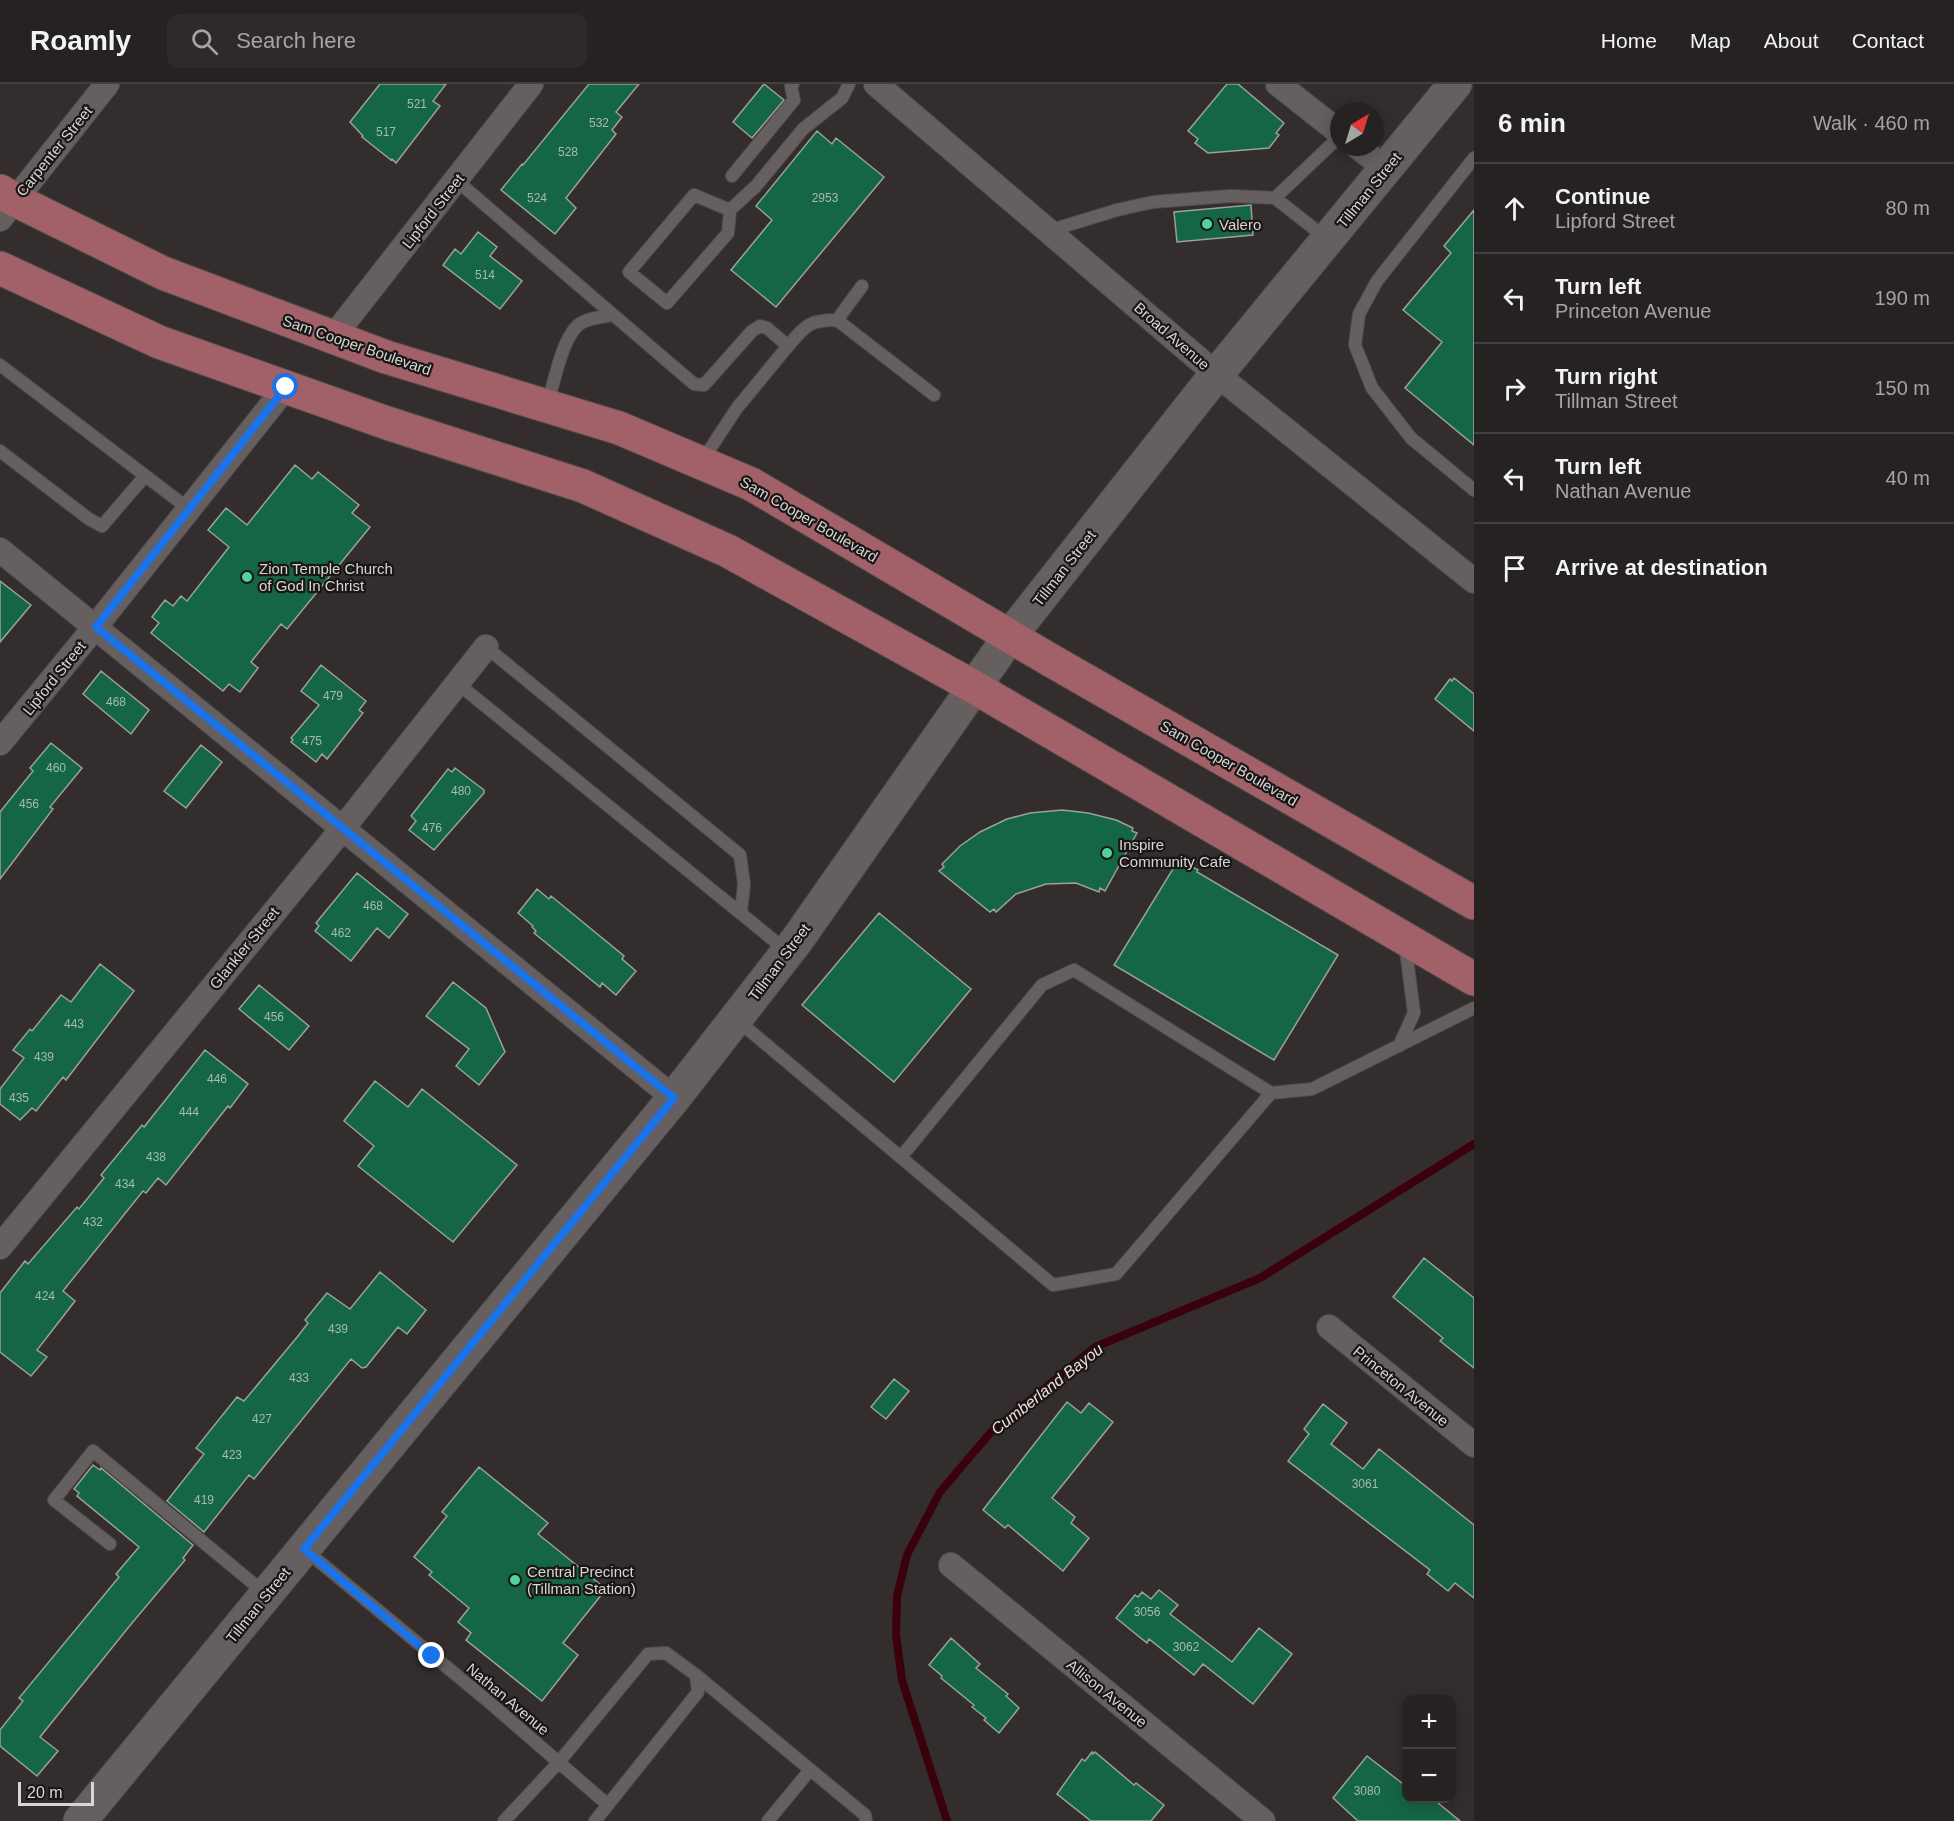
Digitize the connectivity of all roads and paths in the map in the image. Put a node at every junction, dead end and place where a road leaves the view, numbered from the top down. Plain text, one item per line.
1 (107, 84) edge
2 (531, 84) edge
3 (793, 84) edge
4 (849, 84) edge
5 (876, 84) edge
6 (1278, 84) edge
7 (1455, 84) edge
8 (1330, 125) edge
9 (1330, 146) edge
10 (1369, 156) edge
11 (1474, 158) edge
12 (1386, 169) junction
13 (732, 176) dead end
14 (457, 181) junction
15 (1275, 198) junction
16 (5, 203) edge
17 (730, 210) junction
18 (1048, 231) junction
19 (1328, 240) junction
20 (0, 268) edge
21 (862, 286) dead end
22 (613, 315) junction
23 (837, 320) junction
24 (333, 337) junction
25 (788, 346) junction
26 (0, 365) edge
27 (1216, 375) junction
28 (286, 387) junction
29 (934, 395) dead end
30 (547, 406) junction
31 (0, 451) edge
32 (701, 463) junction
33 (145, 476) junction
34 (1474, 490) edge
35 (189, 509) junction
36 (0, 550) edge
37 (1474, 581) edge
38 (96, 627) junction
39 (1010, 636) junction
40 (486, 647) joint
41 (457, 683) junction
42 (974, 687) junction
43 (0, 743) edge
44 (343, 828) junction
45 (1474, 903) edge
46 (741, 913) junction
47 (1405, 939) junction
48 (788, 951) junction
49 (1474, 979) edge
50 (1474, 1008) edge
51 (736, 1019) junction
52 (1399, 1046) junction
53 (1271, 1093) junction
54 (674, 1098) junction
55 (901, 1157) junction
56 (0, 1246) edge
57 (1329, 1327) dead end
58 (1474, 1445) edge
59 (110, 1544) dead end
60 (304, 1549) junction
61 (951, 1565) dead end
62 (266, 1594) junction
63 (696, 1675) junction
64 (559, 1762) junction
65 (810, 1770) junction
66 (608, 1805) junction
67 (80, 1821) edge
68 (504, 1821) edge
69 (595, 1821) edge
70 (768, 1821) edge
71 (866, 1821) edge
72 (1263, 1821) edge

1 - 16 street, Carpenter Street
2 - 14 street, Lipford Street
3 - 13 lane
4 - 17 lane
5 - 18 street, Broad Avenue
6 - 8 street
7 - 12 main road, Tillman Street
9 - 15 lane
10 - 12 street
11 - 34 lane
12 - 19 main road, Tillman Street
14 - 22 lane
14 - 24 street, Lipford Street
15 - 18 lane
15 - 19 lane
16 - 24 main road, Sam Cooper Boulevard
17 - 17 lane
18 - 27 street, Broad Avenue
19 - 27 main road, Tillman Street
20 - 28 main road
21 - 23 lane
22 - 25 lane
22 - 30 lane
23 - 25 lane
23 - 29 lane
24 - 30 main road, Sam Cooper Boulevard
25 - 32 lane
26 - 33 lane
27 - 37 street, Broad Avenue
27 - 39 main road, Tillman Street
28 - 35 street, Lipford Street
28 - 42 main road
30 - 32 main road, Sam Cooper Boulevard
31 - 33 lane
32 - 39 main road, Sam Cooper Boulevard
33 - 35 lane
35 - 38 street, Lipford Street
36 - 38 street
38 - 43 street, Lipford Street
38 - 44 street
39 - 42 main road, Tillman Street
39 - 45 main road, Sam Cooper Boulevard
40 - 41 street, Glankler Street
40 - 46 lane
41 - 44 street, Glankler Street
41 - 46 lane
42 - 47 main road
42 - 48 main road, Tillman Street
44 - 54 street
44 - 56 street, Glankler Street
46 - 48 lane
47 - 49 main road
47 - 52 lane
48 - 51 main road, Tillman Street
50 - 52 lane
51 - 54 main road, Tillman Street
51 - 55 lane
52 - 53 lane
53 - 55 lane
53 - 55 lane
54 - 60 main road, Tillman Street
57 - 58 street, Princeton Avenue
59 - 62 lane
60 - 62 main road, Tillman Street
60 - 64 lane, Nathan Avenue
61 - 72 street, Allison Avenue
62 - 67 main road, Tillman Street
63 - 64 lane
63 - 65 lane
63 - 66 lane
64 - 66 lane, Nathan Avenue
64 - 68 lane
65 - 70 lane
65 - 71 lane
66 - 69 lane

